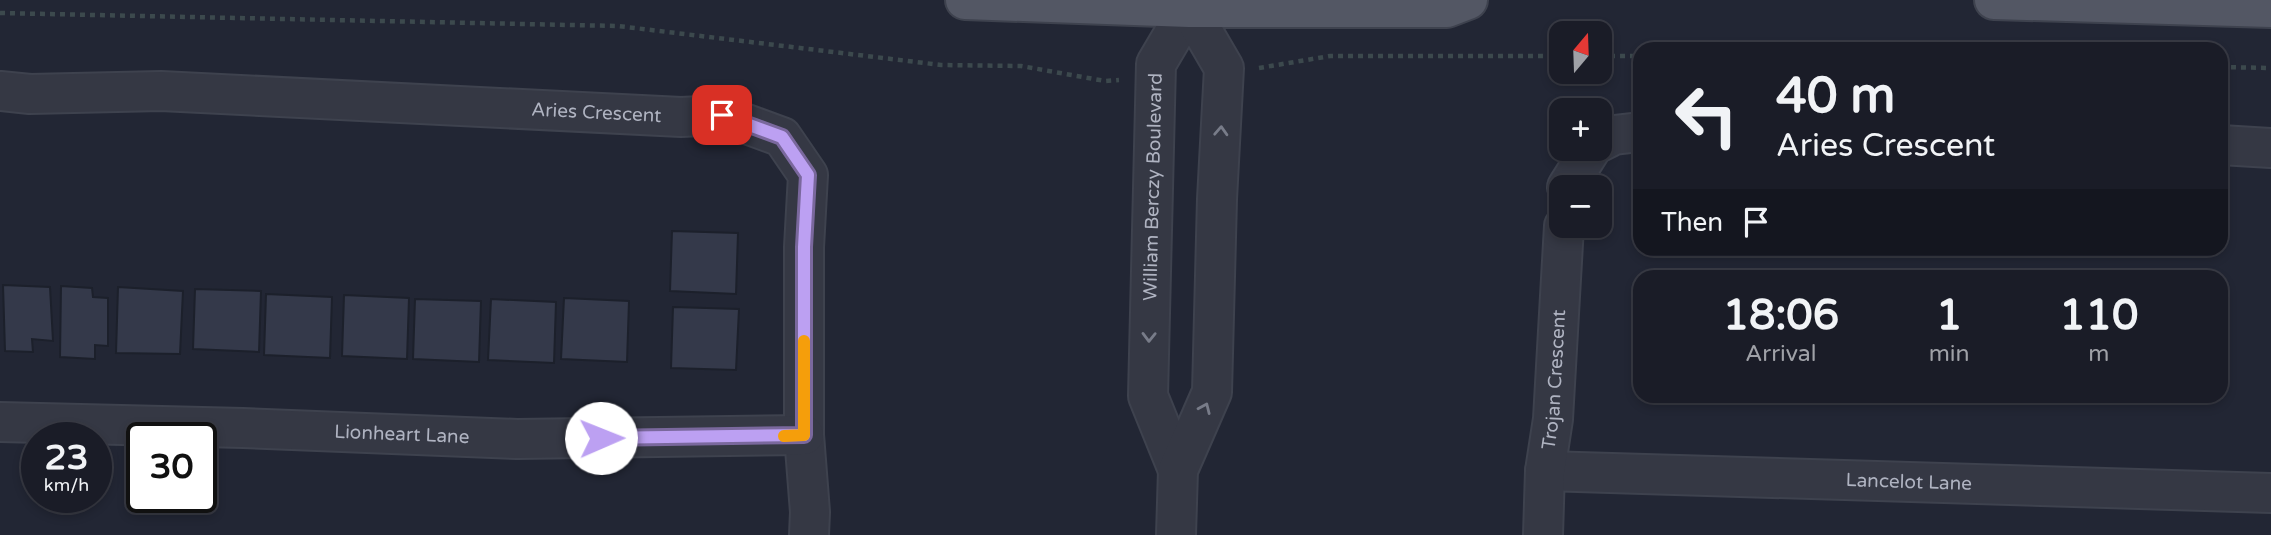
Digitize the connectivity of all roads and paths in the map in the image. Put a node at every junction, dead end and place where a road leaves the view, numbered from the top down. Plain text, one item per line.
1 (965, 0) edge
2 (1468, 0) edge
3 (1994, 0) edge
4 (1189, 4) edge
5 (2271, 8) edge
6 (0, 13) edge
7 (1549, 56) edge
8 (1612, 56) edge
9 (1633, 56) edge
10 (2228, 67) edge
11 (2271, 68) edge
12 (1252, 69) dead end
13 (1126, 80) dead end
14 (0, 91) edge
15 (1633, 133) edge
16 (1612, 136) edge
17 (2228, 145) edge
18 (2271, 148) edge
19 (1563, 238) edge
20 (0, 422) edge
21 (804, 435) junction
22 (1178, 470) junction
23 (1545, 471) junction
24 (2271, 493) edge
25 (809, 535) edge
26 (1176, 535) edge
27 (1543, 535) edge

1 - 4 main road
2 - 4 main road
3 - 5 main road
4 -> 22 street, William Berczy Boulevard
22 -> 4 street, William Berczy Boulevard
6 - 13 path
7 - 12 path
8 - 9 path
10 - 11 path
14 - 21 street, Aries Crescent
15 - 16 street
17 - 18 street
19 - 23 street, Trojan Crescent
20 - 21 street, Lionheart Lane
21 - 25 street, Aries Crescent
22 - 26 street, William Berczy Boulevard
23 - 24 street, Lancelot Lane
23 - 27 street, Trojan Crescent

